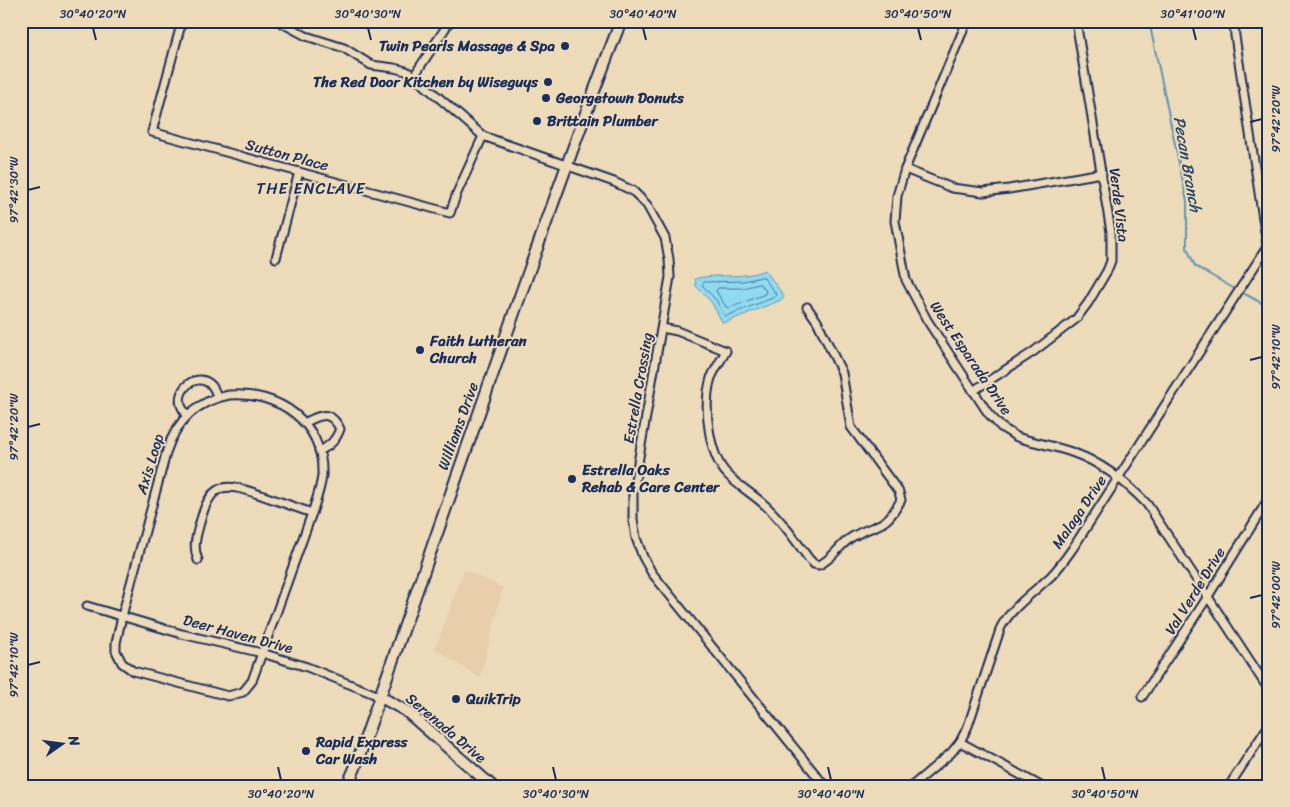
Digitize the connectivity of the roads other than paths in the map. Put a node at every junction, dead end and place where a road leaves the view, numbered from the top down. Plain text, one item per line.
1 (182, 21) edge
2 (278, 21) edge
3 (450, 21) edge
4 (621, 21) edge
5 (967, 21) edge
6 (1076, 21) edge
7 (1234, 21) edge
8 (414, 76) junction
9 (482, 136) junction
10 (567, 166) junction
11 (905, 169) junction
12 (299, 172) junction
13 (1102, 174) junction
14 (1268, 245) edge
15 (276, 258) dead end
16 (1269, 258) edge
17 (807, 307) dead end
18 (662, 328) junction
19 (973, 391) junction
20 (217, 398) junction
21 (187, 415) junction
22 (304, 424) junction
23 (319, 452) junction
24 (1118, 478) junction
25 (1269, 498) edge
26 (312, 513) junction
27 (198, 560) dead end
28 (1208, 598) junction
29 (87, 606) dead end
30 (122, 616) junction
31 (262, 653) junction
32 (1269, 690) edge
33 (379, 696) junction
34 (1142, 697) dead end
35 (1269, 724) edge
36 (960, 742) junction
37 (347, 786) edge
38 (492, 786) edge
39 (825, 786) edge
40 (912, 786) edge
41 (1041, 786) edge
42 (1229, 786) edge

1 - 12 street, Sutton Place
2 - 8 street
3 - 8 street
4 - 10 main road, Williams Drive
5 - 11 street, West Esparada Drive
6 - 13 street, Verde Vista
7 - 14 street
8 - 9 street
9 - 10 street, Estrella Crossing
9 - 12 street, Sutton Place
10 - 18 street, Estrella Crossing
10 - 33 main road, Williams Drive
11 - 13 street
11 - 19 street, West Esparada Drive
12 - 15 street
13 - 19 street, Verde Vista
14 - 16 street
14 - 24 street, Malaga Drive
17 - 18 street
18 - 39 street, Estrella Crossing
19 - 24 street, West Esparada Drive
20 - 21 street, Axis Loop
20 - 21 street
20 - 22 street, Axis Loop
21 - 30 street, Axis Loop
22 - 23 street, Axis Loop
22 - 23 street
23 - 26 street, Axis Loop
24 - 28 street, West Esparada Drive
24 - 36 street, Malaga Drive
25 - 28 street, Val Verde Drive
26 - 27 street
26 - 31 street, Axis Loop
28 - 32 street, West Esparada Drive
28 - 34 street, Val Verde Drive
29 - 30 street, Deer Haven Drive
30 - 31 street, Deer Haven Drive
30 - 31 street, Axis Loop
31 - 33 street, Deer Haven Drive
33 - 37 main road, Williams Drive
33 - 38 main road, Serenada Drive
35 - 42 street
36 - 40 street, Malaga Drive
36 - 41 street

